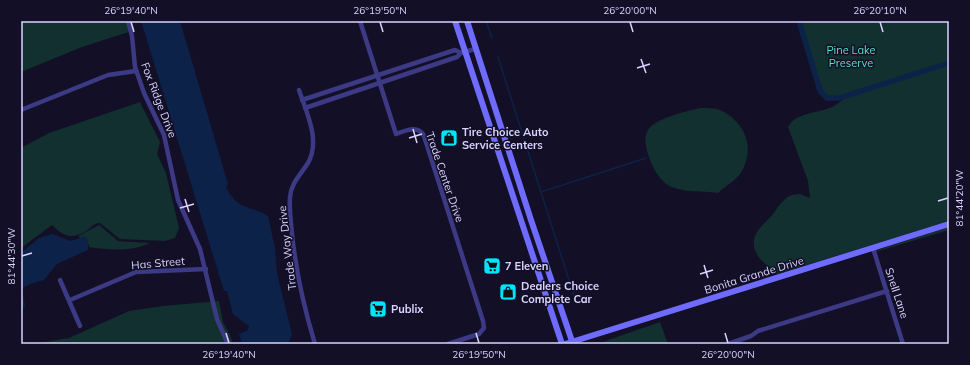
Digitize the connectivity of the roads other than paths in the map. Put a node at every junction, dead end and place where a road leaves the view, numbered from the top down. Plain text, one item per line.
1 (128, 21) edge
2 (360, 21) edge
3 (455, 21) edge
4 (467, 21) edge
5 (476, 49) junction
6 (463, 52) junction
7 (136, 71) junction
8 (377, 75) junction
9 (379, 83) junction
10 (299, 90) dead end
11 (302, 100) junction
12 (305, 108) junction
13 (21, 110) edge
14 (949, 224) edge
15 (873, 248) junction
16 (206, 268) junction
17 (60, 280) dead end
18 (887, 291) junction
19 (70, 300) junction
20 (80, 326) dead end
21 (572, 343) edge
22 (228, 344) edge
23 (315, 344) edge
24 (448, 344) edge
25 (562, 344) edge
26 (565, 344) edge
27 (728, 344) edge
28 (903, 344) edge

1 - 7 street, Fox Ridge Drive
2 - 8 street, Trade Center Drive
3 - 6 street
4 - 5 street
5 - 6 street
5 - 21 street
6 - 8 street
6 - 9 street
6 - 25 street
7 - 13 street
7 - 16 street, Fox Ridge Drive
8 - 9 street, Trade Center Drive
8 - 11 street
9 - 12 street
9 - 24 street, Trade Center Drive
10 - 11 street, Trade Way Drive
11 - 12 street, Trade Way Drive
12 - 23 street, Trade Way Drive
14 - 15 street, Bonita Grande Drive
15 - 18 street, Snell Lane
15 - 21 street, Bonita Grande Drive
16 - 19 street, Has Street
16 - 22 street, Fox Ridge Drive
17 - 19 street
18 - 27 street
18 - 28 street, Snell Lane
19 - 20 street
21 - 26 street, Bonita Grande Drive

